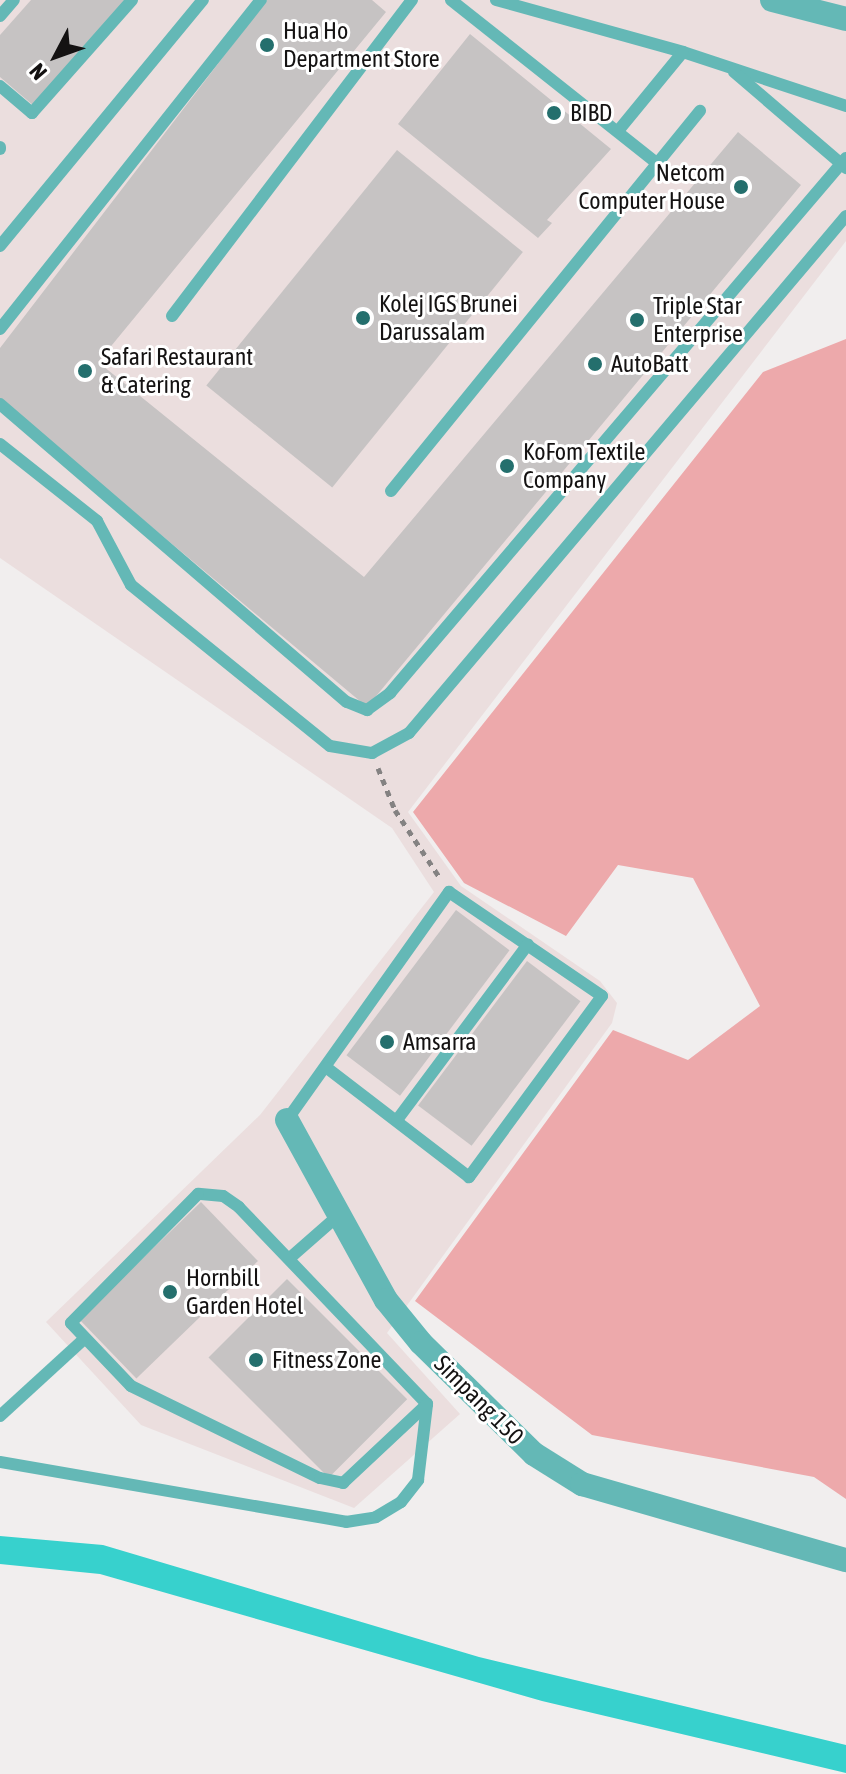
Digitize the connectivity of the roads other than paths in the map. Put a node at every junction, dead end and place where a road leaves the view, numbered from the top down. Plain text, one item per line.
1 (14, 0) edge
2 (132, 0) edge
3 (203, 0) edge
4 (261, 0) edge
5 (412, 0) edge
6 (451, 0) edge
7 (496, 0) edge
8 (772, 0) edge
9 (821, 15) junction
10 (0, 16) edge
11 (846, 19) edge
12 (846, 26) edge
13 (683, 52) junction
14 (728, 67) junction
15 (0, 86) edge
16 (846, 106) edge
17 (700, 111) dead end
18 (618, 131) junction
19 (657, 163) junction
20 (844, 163) edge
21 (846, 216) edge
22 (0, 246) edge
23 (172, 316) dead end
24 (0, 329) edge
25 (0, 404) edge
26 (0, 444) edge
27 (391, 491) dead end
28 (528, 944) junction
29 (327, 1068) junction
30 (287, 1120) joint
31 (397, 1120) junction
32 (339, 1215) junction
33 (291, 1257) junction
34 (85, 1338) junction
35 (427, 1404) junction
36 (0, 1416) edge
37 (0, 1462) edge
38 (846, 1560) edge

1 - 10 lane
2 - 15 lane
3 - 22 lane
4 - 24 lane
5 - 23 lane
6 - 18 lane
7 - 13 lane
8 - 9 street
9 - 11 street
9 - 12 street
13 - 14 lane
13 - 18 lane
14 - 16 lane
14 - 20 lane
17 - 19 lane
18 - 19 lane
19 - 27 lane
20 - 25 lane
21 - 26 lane
28 - 29 lane, Simpang 150
28 - 31 lane
28 - 31 lane
29 - 30 lane, Simpang 150
29 - 31 lane
30 - 32 street, Simpang 150
32 - 33 lane
32 - 38 street, Simpang 150
33 - 34 lane
33 - 35 lane
34 - 35 lane
34 - 36 lane
35 - 37 lane

